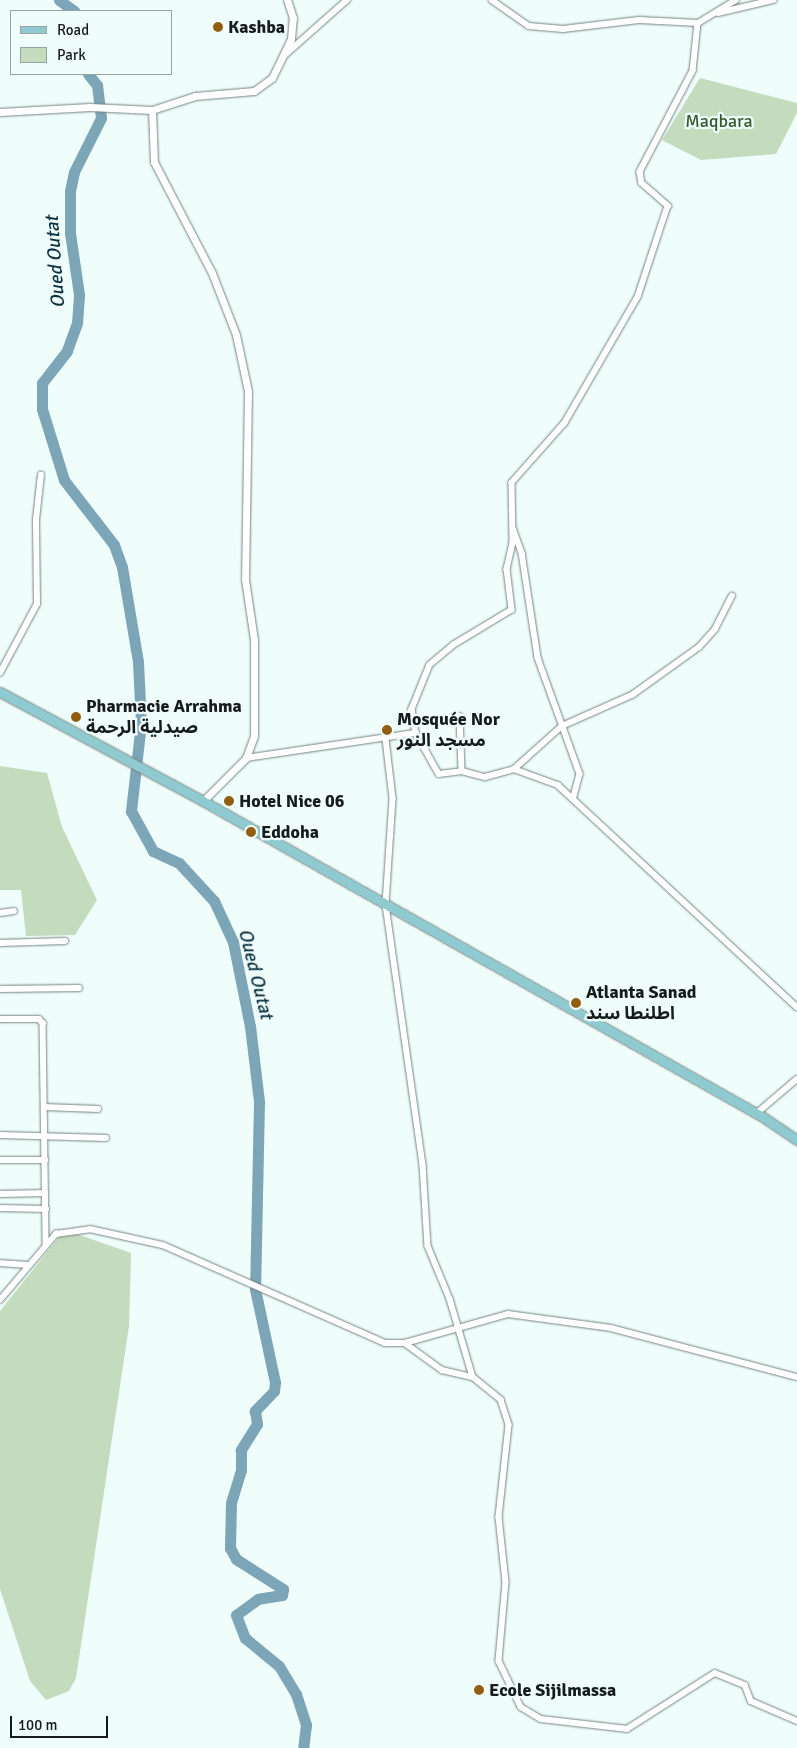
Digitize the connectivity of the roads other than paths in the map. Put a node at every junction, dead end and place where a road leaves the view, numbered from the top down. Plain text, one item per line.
1 (287, 0) edge
2 (347, 0) edge
3 (492, 0) edge
4 (736, 0) edge
5 (773, 0) edge
6 (716, 14) junction
7 (698, 23) junction
8 (285, 55) junction
9 (152, 110) junction
10 (0, 112) edge
11 (41, 475) dead end
12 (513, 527) junction
13 (732, 596) dead end
14 (0, 674) edge
15 (1, 695) edge
16 (460, 716) dead end
17 (562, 726) junction
18 (416, 732) junction
19 (386, 739) junction
20 (246, 758) junction
21 (514, 769) junction
22 (462, 772) junction
23 (574, 797) junction
24 (203, 801) junction
25 (386, 905) junction
26 (14, 911) dead end
27 (0, 912) edge
28 (65, 942) dead end
29 (0, 943) edge
30 (79, 988) dead end
31 (0, 989) edge
32 (797, 1007) edge
33 (0, 1019) edge
34 (797, 1079) edge
35 (44, 1107) junction
36 (98, 1108) dead end
37 (757, 1113) junction
38 (0, 1135) edge
39 (45, 1136) junction
40 (106, 1138) dead end
41 (797, 1140) edge
42 (0, 1160) edge
43 (45, 1160) junction
44 (45, 1193) junction
45 (0, 1194) edge
46 (0, 1208) edge
47 (46, 1209) junction
48 (46, 1243) junction
49 (0, 1263) edge
50 (28, 1265) junction
51 (0, 1300) edge
52 (458, 1327) junction
53 (405, 1343) junction
54 (473, 1377) junction
55 (797, 1377) edge
56 (797, 1722) edge

1 - 8 street
2 - 8 street
3 - 7 street
4 - 6 street
5 - 6 street
6 - 7 street
7 - 12 street
8 - 9 street
9 - 10 street
9 - 20 street
11 - 14 street
12 - 17 street
12 - 18 street
13 - 17 street
15 - 24 main road
16 - 22 street
17 - 21 street
17 - 23 street
18 - 19 street
18 - 22 street
19 - 20 street
19 - 25 street
20 - 24 street
21 - 22 street
21 - 23 street
23 - 32 street
24 - 25 main road
25 - 37 main road
25 - 52 street
26 - 27 street
28 - 29 street
30 - 31 street
33 - 35 street
34 - 37 street
35 - 36 street
35 - 39 street
37 - 41 main road
38 - 39 street
39 - 40 street
39 - 43 street
42 - 43 street
43 - 44 street
44 - 45 street
44 - 47 street
46 - 47 street
47 - 48 street
48 - 50 street
48 - 53 street
49 - 50 street
50 - 51 street
52 - 53 street
52 - 54 street
52 - 55 street
53 - 54 street
54 - 56 street

